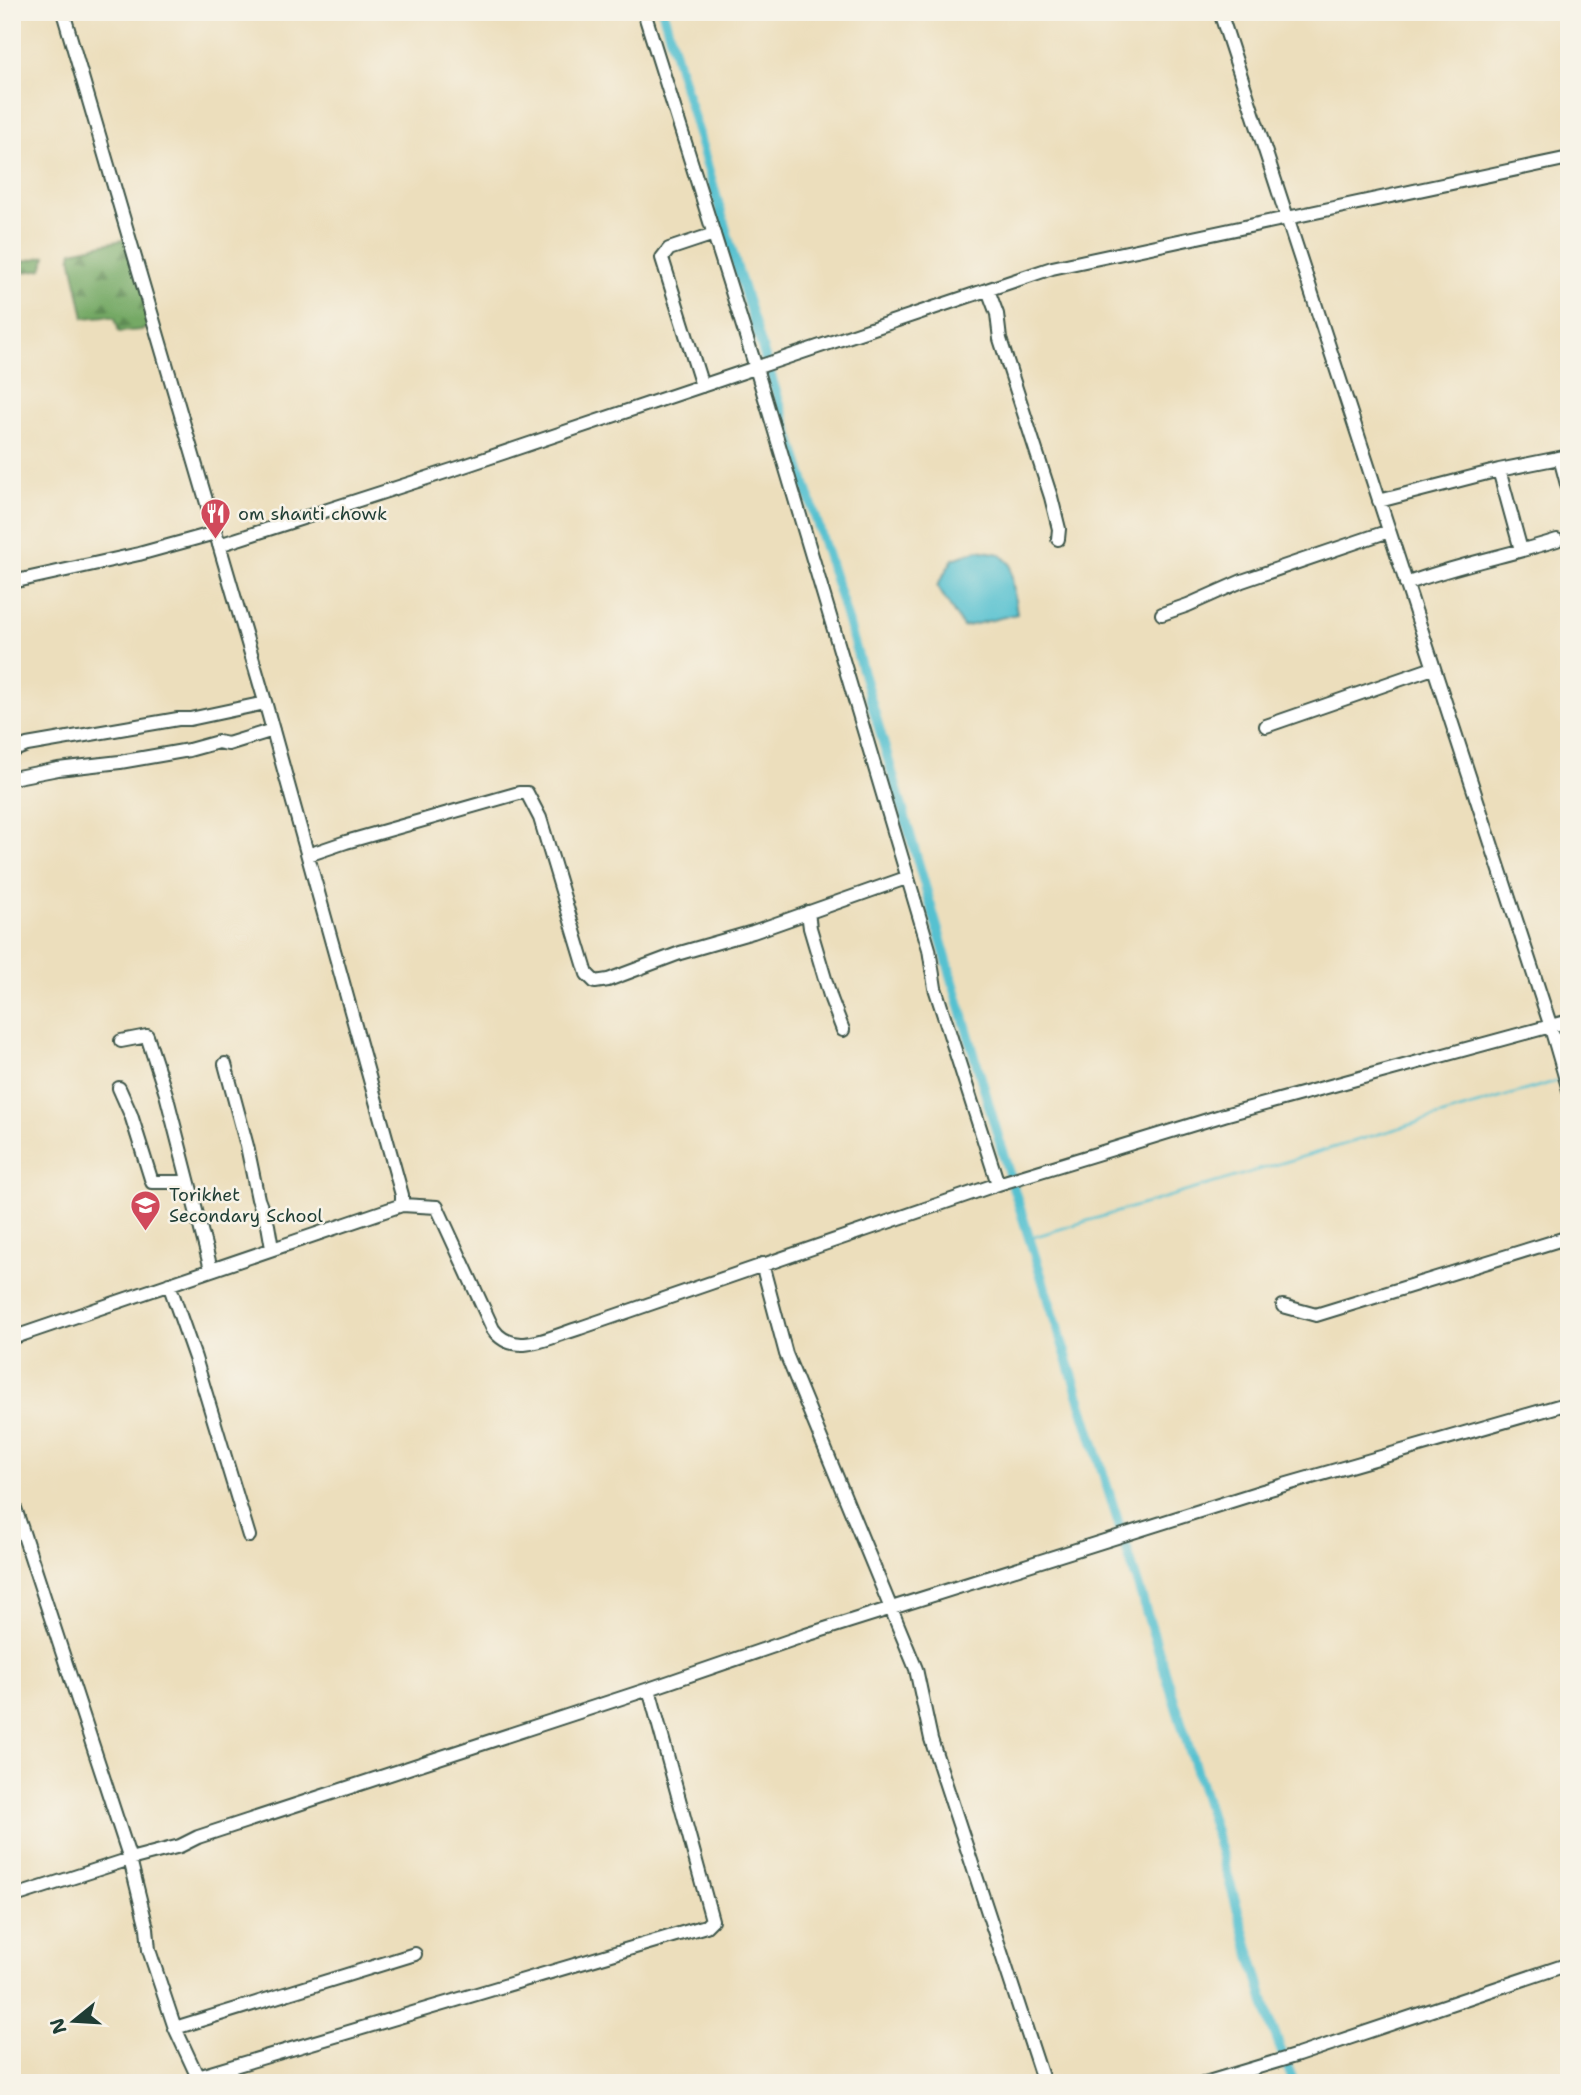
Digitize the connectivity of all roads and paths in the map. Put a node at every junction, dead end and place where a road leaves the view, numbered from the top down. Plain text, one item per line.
1 (63, 12) edge
2 (644, 12) edge
3 (1220, 12) edge
4 (1569, 158) edge
5 (1286, 217) junction
6 (714, 234) junction
7 (988, 290) junction
8 (756, 368) junction
9 (702, 386) junction
10 (1564, 457) edge
11 (1499, 470) junction
12 (1569, 492) edge
13 (1379, 501) junction
14 (1389, 531) junction
15 (217, 539) junction
16 (1058, 539) dead end
17 (1557, 540) dead end
18 (1521, 550) junction
19 (12, 582) edge
20 (1406, 584) junction
21 (1162, 614) dead end
22 (1433, 668) junction
23 (265, 703) junction
24 (1266, 726) dead end
25 (273, 730) junction
26 (12, 751) edge
27 (12, 778) edge
28 (308, 855) junction
29 (906, 878) junction
30 (808, 912) junction
31 (1569, 1021) edge
32 (1549, 1026) junction
33 (843, 1030) dead end
34 (121, 1041) dead end
35 (225, 1064) dead end
36 (119, 1088) dead end
37 (1569, 1090) edge
38 (188, 1182) junction
39 (1002, 1183) junction
40 (402, 1205) junction
41 (1569, 1237) edge
42 (272, 1248) junction
43 (762, 1264) junction
44 (211, 1269) junction
45 (169, 1284) junction
46 (1283, 1306) dead end
47 (12, 1338) edge
48 (1569, 1404) edge
49 (12, 1499) edge
50 (249, 1536) dead end
51 (892, 1609) junction
52 (649, 1689) junction
53 (130, 1859) junction
54 (12, 1897) edge
55 (415, 1954) dead end
56 (1569, 1964) edge
57 (175, 2028) junction
58 (199, 2080) edge
59 (1044, 2083) edge
60 (1205, 2083) edge

1 - 15 street
2 - 6 street
3 - 5 street
4 - 5 street
5 - 7 street
5 - 13 street
6 - 8 street
6 - 9 street
7 - 8 street
7 - 16 street
8 - 9 street
8 - 29 street
9 - 15 street
10 - 11 street
10 - 12 street
11 - 13 street
11 - 18 street
13 - 14 street
14 - 20 street
14 - 21 street
15 - 19 street
15 - 23 street
17 - 18 street
18 - 20 street
20 - 22 street
22 - 24 street
22 - 32 street
23 - 25 street
23 - 26 street
25 - 27 street
25 - 28 street
28 - 30 street
28 - 40 street
29 - 30 street
29 - 39 street
30 - 33 street
31 - 32 street
32 - 37 street
32 - 39 street
34 - 38 street
35 - 42 street
36 - 38 street
38 - 44 street
39 - 43 street
40 - 42 street
40 - 43 street
41 - 46 street
42 - 44 street
43 - 51 street
44 - 45 street
45 - 47 street
45 - 50 street
48 - 51 street
49 - 53 street
51 - 52 street
51 - 59 street
52 - 53 street
52 - 58 street
53 - 54 street
53 - 57 street
55 - 57 street
56 - 60 street
57 - 58 street

